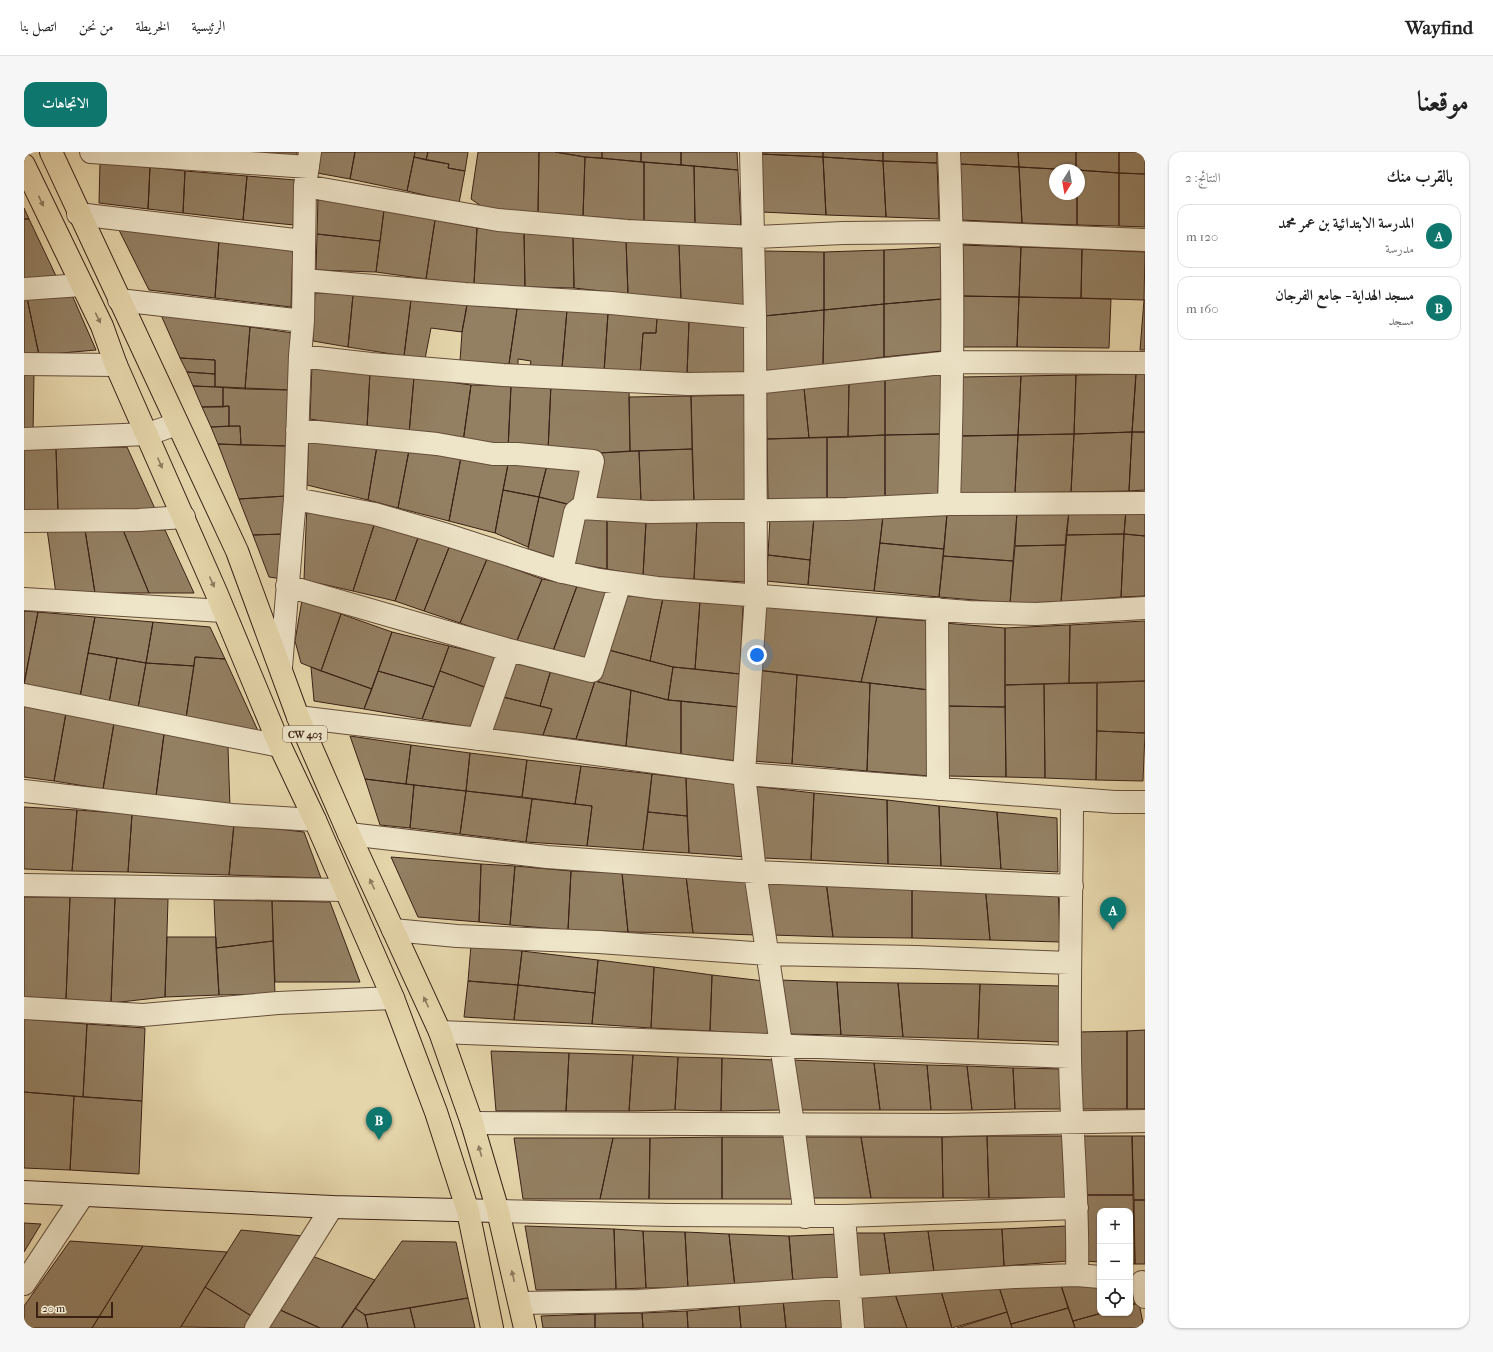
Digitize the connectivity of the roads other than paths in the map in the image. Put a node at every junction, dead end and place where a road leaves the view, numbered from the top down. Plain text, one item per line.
1 (50, 152) edge
2 (91, 152) edge
3 (751, 152) edge
4 (950, 152) edge
5 (24, 166) edge
6 (308, 169) edge
7 (78, 214) junction
8 (952, 232) junction
9 (754, 237) junction
10 (1145, 240) edge
11 (304, 241) junction
12 (304, 280) junction
13 (81, 285) junction
14 (24, 289) edge
15 (118, 300) junction
16 (755, 317) junction
17 (303, 321) junction
18 (300, 356) junction
19 (951, 362) junction
20 (1145, 362) edge
21 (24, 364) edge
22 (116, 365) junction
23 (755, 383) junction
24 (177, 424) junction
25 (297, 430) junction
26 (148, 434) junction
27 (24, 439) edge
28 (295, 499) junction
29 (1145, 503) edge
30 (949, 504) junction
31 (583, 508) junction
32 (757, 509) junction
33 (184, 517) junction
34 (24, 521) edge
35 (562, 572) junction
36 (620, 583) junction
37 (287, 586) junction
38 (756, 595) junction
39 (24, 599) edge
40 (1145, 608) edge
41 (937, 609) junction
42 (223, 611) junction
43 (509, 650) junction
44 (281, 667) junction
45 (24, 695) edge
46 (298, 717) junction
47 (478, 739) junction
48 (280, 746) junction
49 (744, 774) junction
50 (938, 789) junction
51 (24, 791) edge
52 (1072, 799) junction
53 (1145, 802) edge
54 (315, 820) junction
55 (349, 834) junction
56 (755, 872) junction
57 (24, 885) edge
58 (1072, 886) junction
59 (344, 890) junction
60 (393, 930) junction
61 (768, 954) junction
62 (1070, 963) junction
63 (393, 998) junction
64 (24, 1008) edge
65 (440, 1032) junction
66 (782, 1044) junction
67 (1070, 1057) junction
68 (1145, 1121) edge
69 (472, 1123) junction
70 (1072, 1123) junction
71 (794, 1124) junction
72 (24, 1192) edge
73 (83, 1196) junction
74 (332, 1207) junction
75 (1077, 1208) junction
76 (468, 1211) junction
77 (498, 1211) junction
78 (844, 1216) junction
79 (805, 1217) junction
80 (1077, 1275) junction
81 (1097, 1278) edge
82 (24, 1284) edge
83 (849, 1288) junction
84 (520, 1303) junction
85 (256, 1328) edge
86 (492, 1328) edge
87 (525, 1328) edge
88 (853, 1328) edge

1 - 7 main road, CW 403
2 - 6 street
3 - 9 street
4 - 8 street
5 -> 13 main road, CW 403
6 - 9 street
6 - 11 street
7 - 11 street
7 - 15 main road, CW 403
8 - 9 street
8 - 10 street
8 - 19 street
9 - 16 street
11 - 12 street
12 - 16 street
12 - 17 street
13 - 14 street
13 -> 22 main road, CW 403
15 - 17 street
15 - 24 main road, CW 403
16 - 23 street
17 - 18 street
18 - 23 street
18 - 25 street
19 - 20 street
19 - 23 street
19 - 30 street
21 - 22 street
22 - 26 main road, CW 403
23 - 32 street
24 - 26 street
24 - 44 main road, CW 403
25 - 28 street
25 - 31 street
26 - 27 street
26 -> 33 main road, CW 403
28 - 35 street
28 - 37 street
29 - 30 street
30 - 32 street
31 - 32 street
31 - 35 street
32 - 38 street
33 - 34 street
33 -> 42 main road, CW 403
35 - 36 street
36 - 38 street
36 - 43 street
37 - 43 street
37 - 44 street
38 - 41 street
38 - 49 street
39 - 42 street
40 - 41 street
41 - 50 street
42 - 48 main road, CW 403
43 - 47 street
44 - 46 main road, CW 403
45 - 48 street
46 - 47 street
46 - 55 main road, CW 403
47 - 49 street
48 - 54 main road, CW 403
49 - 50 street
49 - 56 street
50 - 52 street
51 - 54 street
52 - 53 street
52 - 58 street
54 - 59 main road, CW 403
55 - 56 street
60 -> 55 main road, CW 403
56 - 58 street
56 - 61 street
57 - 59 street
58 - 62 street
59 - 63 main road, CW 403
60 - 61 street
65 -> 60 main road, CW 403
61 - 62 street
61 - 66 street
62 - 67 street
63 - 64 street
63 - 76 main road, CW 403
65 - 66 street
65 - 69 main road, CW 403
66 - 67 street
66 - 71 street
67 - 70 street
68 - 70 street
69 - 71 street
77 -> 69 main road, CW 403
70 - 71 street
70 - 75 street
71 - 79 street
72 - 73 street
73 - 74 street
73 - 82 street
74 - 76 street
74 - 85 street
75 - 78 street
75 - 80 street
76 - 77 street
76 - 86 main road, CW 403
77 - 79 street
84 -> 77 main road, CW 403
78 - 79 street
78 - 83 street
80 - 81 street
80 - 83 street
83 - 84 street
83 - 88 street
84 - 87 main road, CW 403

